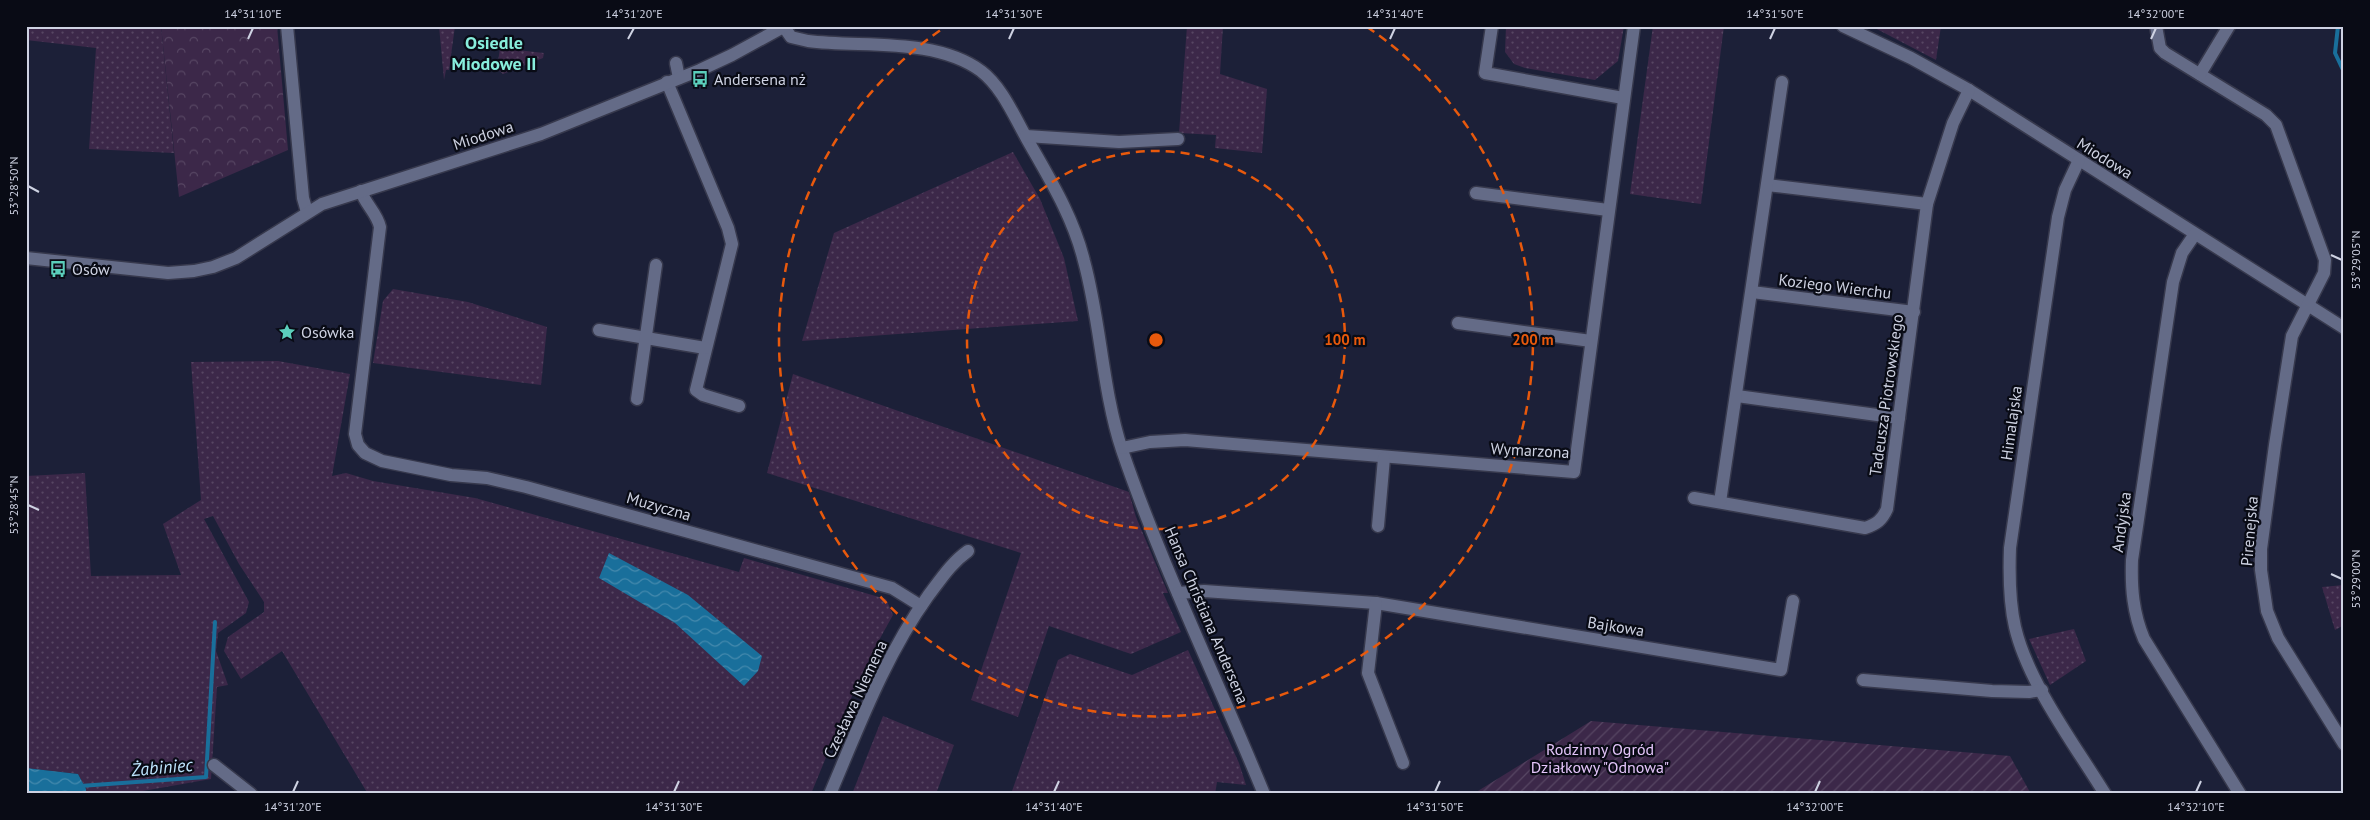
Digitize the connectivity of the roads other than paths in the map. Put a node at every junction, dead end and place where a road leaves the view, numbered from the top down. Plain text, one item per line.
1 (286, 26) edge
2 (1492, 26) edge
3 (1634, 26) edge
4 (1843, 26) edge
5 (2156, 26) edge
6 (2229, 26) edge
7 (785, 27) edge
8 (676, 64) dead end
9 (2200, 74) junction
10 (673, 80) junction
11 (1782, 82) dead end
12 (1968, 90) junction
13 (1623, 98) junction
14 (1026, 136) junction
15 (1178, 139) dead end
16 (2079, 160) junction
17 (1767, 185) junction
18 (361, 191) junction
19 (1476, 193) dead end
20 (1927, 204) junction
21 (1608, 210) junction
22 (307, 212) junction
23 (2195, 234) junction
24 (26, 258) edge
25 (656, 265) dead end
26 (1752, 292) junction
27 (2306, 305) junction
28 (1914, 312) junction
29 (1458, 323) dead end
30 (2344, 328) edge
31 (599, 330) dead end
32 (646, 338) junction
33 (1591, 341) junction
34 (705, 348) junction
35 (1737, 396) junction
36 (637, 398) dead end
37 (739, 406) dead end
38 (1900, 418) junction
39 (1122, 448) junction
40 (1384, 458) junction
41 (1694, 498) dead end
42 (1720, 502) junction
43 (1378, 526) dead end
44 (968, 551) dead end
45 (1178, 593) junction
46 (1793, 601) dead end
47 (1376, 603) junction
48 (921, 606) junction
49 (1863, 680) dead end
50 (2042, 690) junction
51 (2344, 744) edge
52 (1403, 763) dead end
53 (214, 765) dead end
54 (251, 794) edge
55 (830, 794) edge
56 (1264, 794) edge
57 (2106, 794) edge
58 (2240, 794) edge

1 - 22 street
2 - 13 street
3 - 13 street, Wymarzona
4 - 12 street, Miodowa
5 - 9 street, Pirenejska
6 - 9 street
7 - 10 street, Miodowa
7 - 14 street, Hansa Christiana Andersena
8 - 10 street
9 - 27 street, Pirenejska
10 - 18 street, Miodowa
10 - 34 street
11 - 17 street
12 - 16 street, Miodowa
12 - 20 street, Tadeusza Piotrowskiego
13 - 21 street, Wymarzona
14 - 15 street
14 - 39 street, Hansa Christiana Andersena
16 - 23 street, Miodowa
16 - 50 street, Himalajska
17 - 20 street
17 - 26 street
18 - 22 street, Miodowa
18 - 48 street, Muzyczna
19 - 21 street
20 - 28 street, Tadeusza Piotrowskiego
21 - 33 street, Wymarzona
22 - 24 street, Miodowa
23 - 27 street, Miodowa
23 - 58 street, Andyjska
25 - 32 street
26 - 28 street, Koziego Wierchu
26 - 35 street
27 - 30 street, Miodowa
27 - 51 street, Pirenejska
28 - 38 street, Tadeusza Piotrowskiego
29 - 33 street
31 - 32 street
32 - 34 street
32 - 36 street
33 - 40 street, Wymarzona
34 - 37 street
35 - 38 street
35 - 42 street
38 - 42 street, Tadeusza Piotrowskiego
39 - 40 street
39 - 45 street, Hansa Christiana Andersena
40 - 43 street
41 - 42 street, Tadeusza Piotrowskiego
44 - 48 street, Czesława Niemena
45 - 47 street, Bajkowa
45 - 56 street, Hansa Christiana Andersena
46 - 47 street, Bajkowa
47 - 52 street
48 - 55 street, Czesława Niemena
49 - 50 street
50 - 57 street, Himalajska
53 - 54 street

